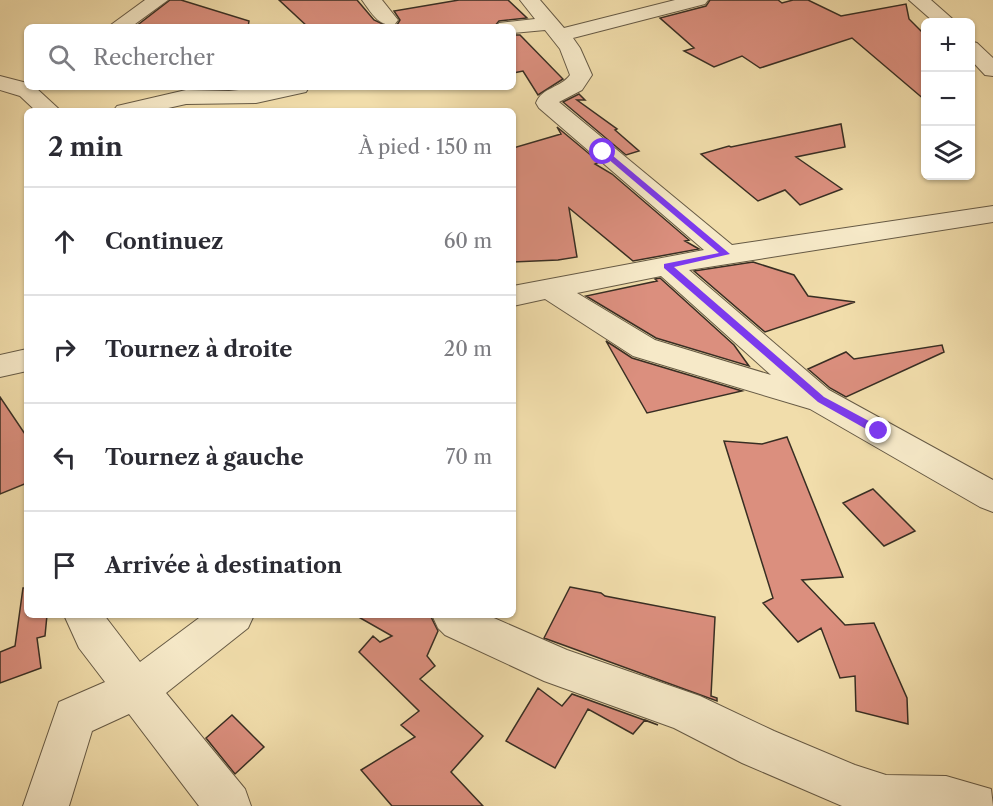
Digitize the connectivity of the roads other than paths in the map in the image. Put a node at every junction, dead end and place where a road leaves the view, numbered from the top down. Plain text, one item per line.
1 (158, 0) edge
2 (372, 0) edge
3 (530, 0) edge
4 (698, 0) edge
5 (919, 0) edge
6 (941, 18) edge
7 (388, 20) dead end
8 (122, 24) edge
9 (516, 28) edge
10 (555, 30) junction
11 (12, 87) edge
12 (282, 90) edge
13 (46, 108) edge
14 (138, 108) edge
15 (993, 214) edge
16 (726, 254) junction
17 (667, 266) junction
18 (551, 290) junction
19 (516, 296) edge
20 (24, 361) edge
21 (0, 366) edge
22 (821, 400) junction
23 (993, 497) edge
24 (85, 618) edge
25 (230, 618) edge
26 (456, 618) edge
27 (136, 690) junction
28 (46, 806) edge
29 (228, 806) edge
30 (974, 806) edge

1 - 8 street
2 - 7 street
3 - 10 street
4 - 10 street
5 - 6 street
9 - 10 street
10 - 16 street
11 - 13 street
12 - 14 street
15 - 16 street
16 - 17 street
17 - 18 street
17 - 22 street
18 - 19 street
18 - 22 street
20 - 21 street
22 - 23 street
24 - 27 street
25 - 27 street
26 - 30 street
27 - 28 street
27 - 29 street

